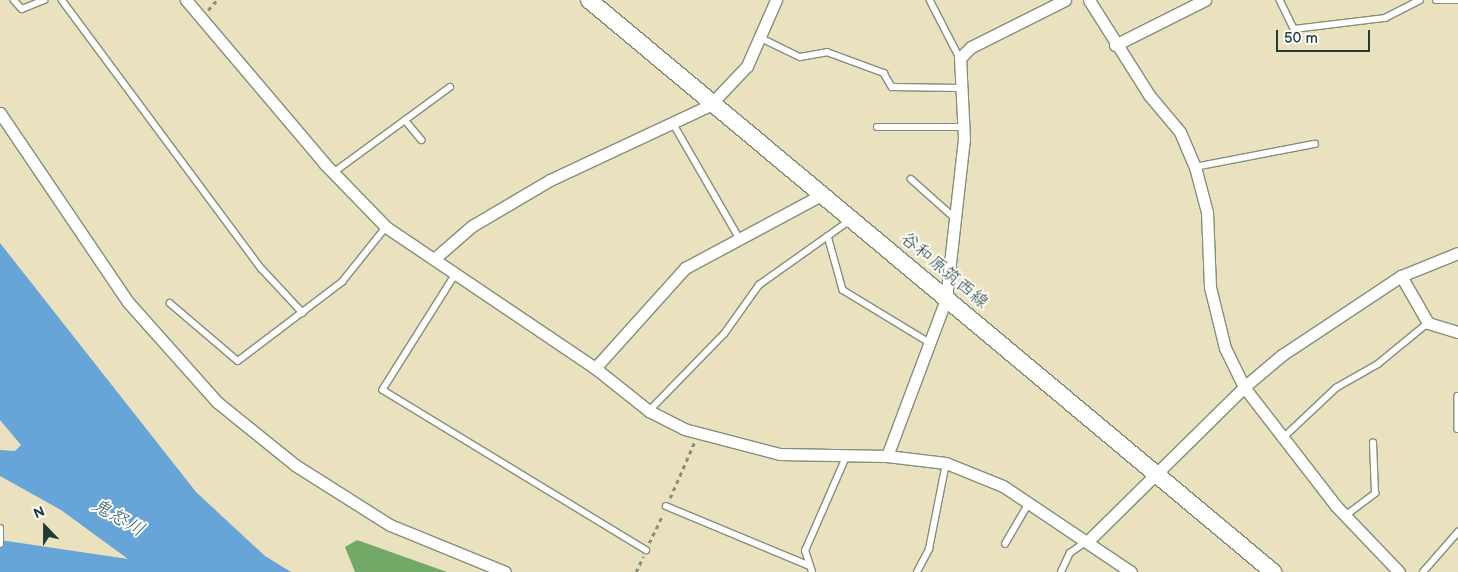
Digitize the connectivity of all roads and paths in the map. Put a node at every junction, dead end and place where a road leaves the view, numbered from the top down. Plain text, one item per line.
1 (14, 0) edge
2 (44, 0) edge
3 (62, 0) edge
4 (186, 0) edge
5 (589, 0) edge
6 (776, 0) edge
7 (930, 0) edge
8 (1065, 0) edge
9 (1089, 0) edge
10 (1205, 0) edge
11 (1280, 0) edge
12 (1420, 0) edge
13 (1436, 0) edge
14 (1458, 0) edge
15 (763, 39) junction
16 (1115, 45) junction
17 (960, 58) junction
18 (450, 87) dead end
19 (959, 88) junction
20 (710, 104) junction
21 (0, 113) edge
22 (405, 120) junction
23 (673, 123) junction
24 (877, 127) dead end
25 (963, 127) junction
26 (422, 140) dead end
27 (1315, 144) dead end
28 (1195, 167) junction
29 (333, 173) junction
30 (911, 179) dead end
31 (821, 195) junction
32 (851, 220) junction
33 (958, 221) junction
34 (386, 227) junction
35 (828, 236) junction
36 (740, 239) junction
37 (1458, 253) edge
38 (434, 260) junction
39 (456, 274) junction
40 (1401, 276) junction
41 (946, 299) junction
42 (170, 302) dead end
43 (303, 313) junction
44 (1428, 322) junction
45 (1458, 332) edge
46 (931, 343) junction
47 (595, 368) junction
48 (1244, 387) junction
49 (1458, 396) edge
50 (649, 411) junction
51 (1458, 429) edge
52 (1283, 438) junction
53 (1373, 443) dead end
54 (847, 455) junction
55 (887, 456) junction
56 (946, 463) junction
57 (1157, 474) junction
58 (1029, 503) junction
59 (666, 506) dead end
60 (1346, 516) junction
61 (1, 528) edge
62 (1458, 532) edge
63 (1087, 542) junction
64 (0, 544) edge
65 (1005, 544) dead end
66 (646, 550) dead end
67 (811, 569) edge
68 (505, 572) edge
69 (917, 572) edge
70 (1061, 572) edge
71 (1132, 572) edge
72 (1273, 572) edge
73 (1399, 572) edge
74 (1423, 572) edge

1 - 2 lane
3 - 43 lane
4 - 29 street
5 - 20 main road, 谷和原筑西線
6 - 15 street
7 - 17 lane
8 - 17 street
9 - 16 street
10 - 16 street
11 - 12 lane
13 - 14 lane
15 - 19 lane
15 - 20 street
16 - 28 street
17 - 19 street
18 - 22 lane
19 - 25 street
20 - 23 street
20 - 31 main road, 谷和原筑西線
21 - 68 street
22 - 26 lane
22 - 29 lane
23 - 36 lane
23 - 38 street
24 - 25 lane
25 - 33 street
27 - 28 lane
28 - 48 street
29 - 34 street
30 - 33 lane
31 - 32 main road, 谷和原筑西線
31 - 36 street
32 - 35 lane
32 - 41 main road, 谷和原筑西線
33 - 41 street
34 - 38 street
34 - 43 lane
35 - 46 lane
35 - 50 lane
36 - 47 street
37 - 40 street
38 - 39 street
39 - 47 street
39 - 66 lane
40 - 44 street
40 - 48 street
41 - 46 street
41 - 57 main road, 谷和原筑西線
42 - 43 lane
44 - 45 street
44 - 52 lane
46 - 55 street
47 - 50 street
48 - 52 street
48 - 57 street
49 - 51 lane
50 - 54 street
52 - 60 street
53 - 60 lane
54 - 55 street
54 - 67 lane
55 - 56 street
56 - 58 street
56 - 69 lane
57 - 63 street
57 - 72 main road, 谷和原筑西線
58 - 63 street
58 - 65 lane
59 - 67 lane
60 - 73 street
61 - 64 lane
62 - 74 lane
63 - 70 lane
63 - 71 street

